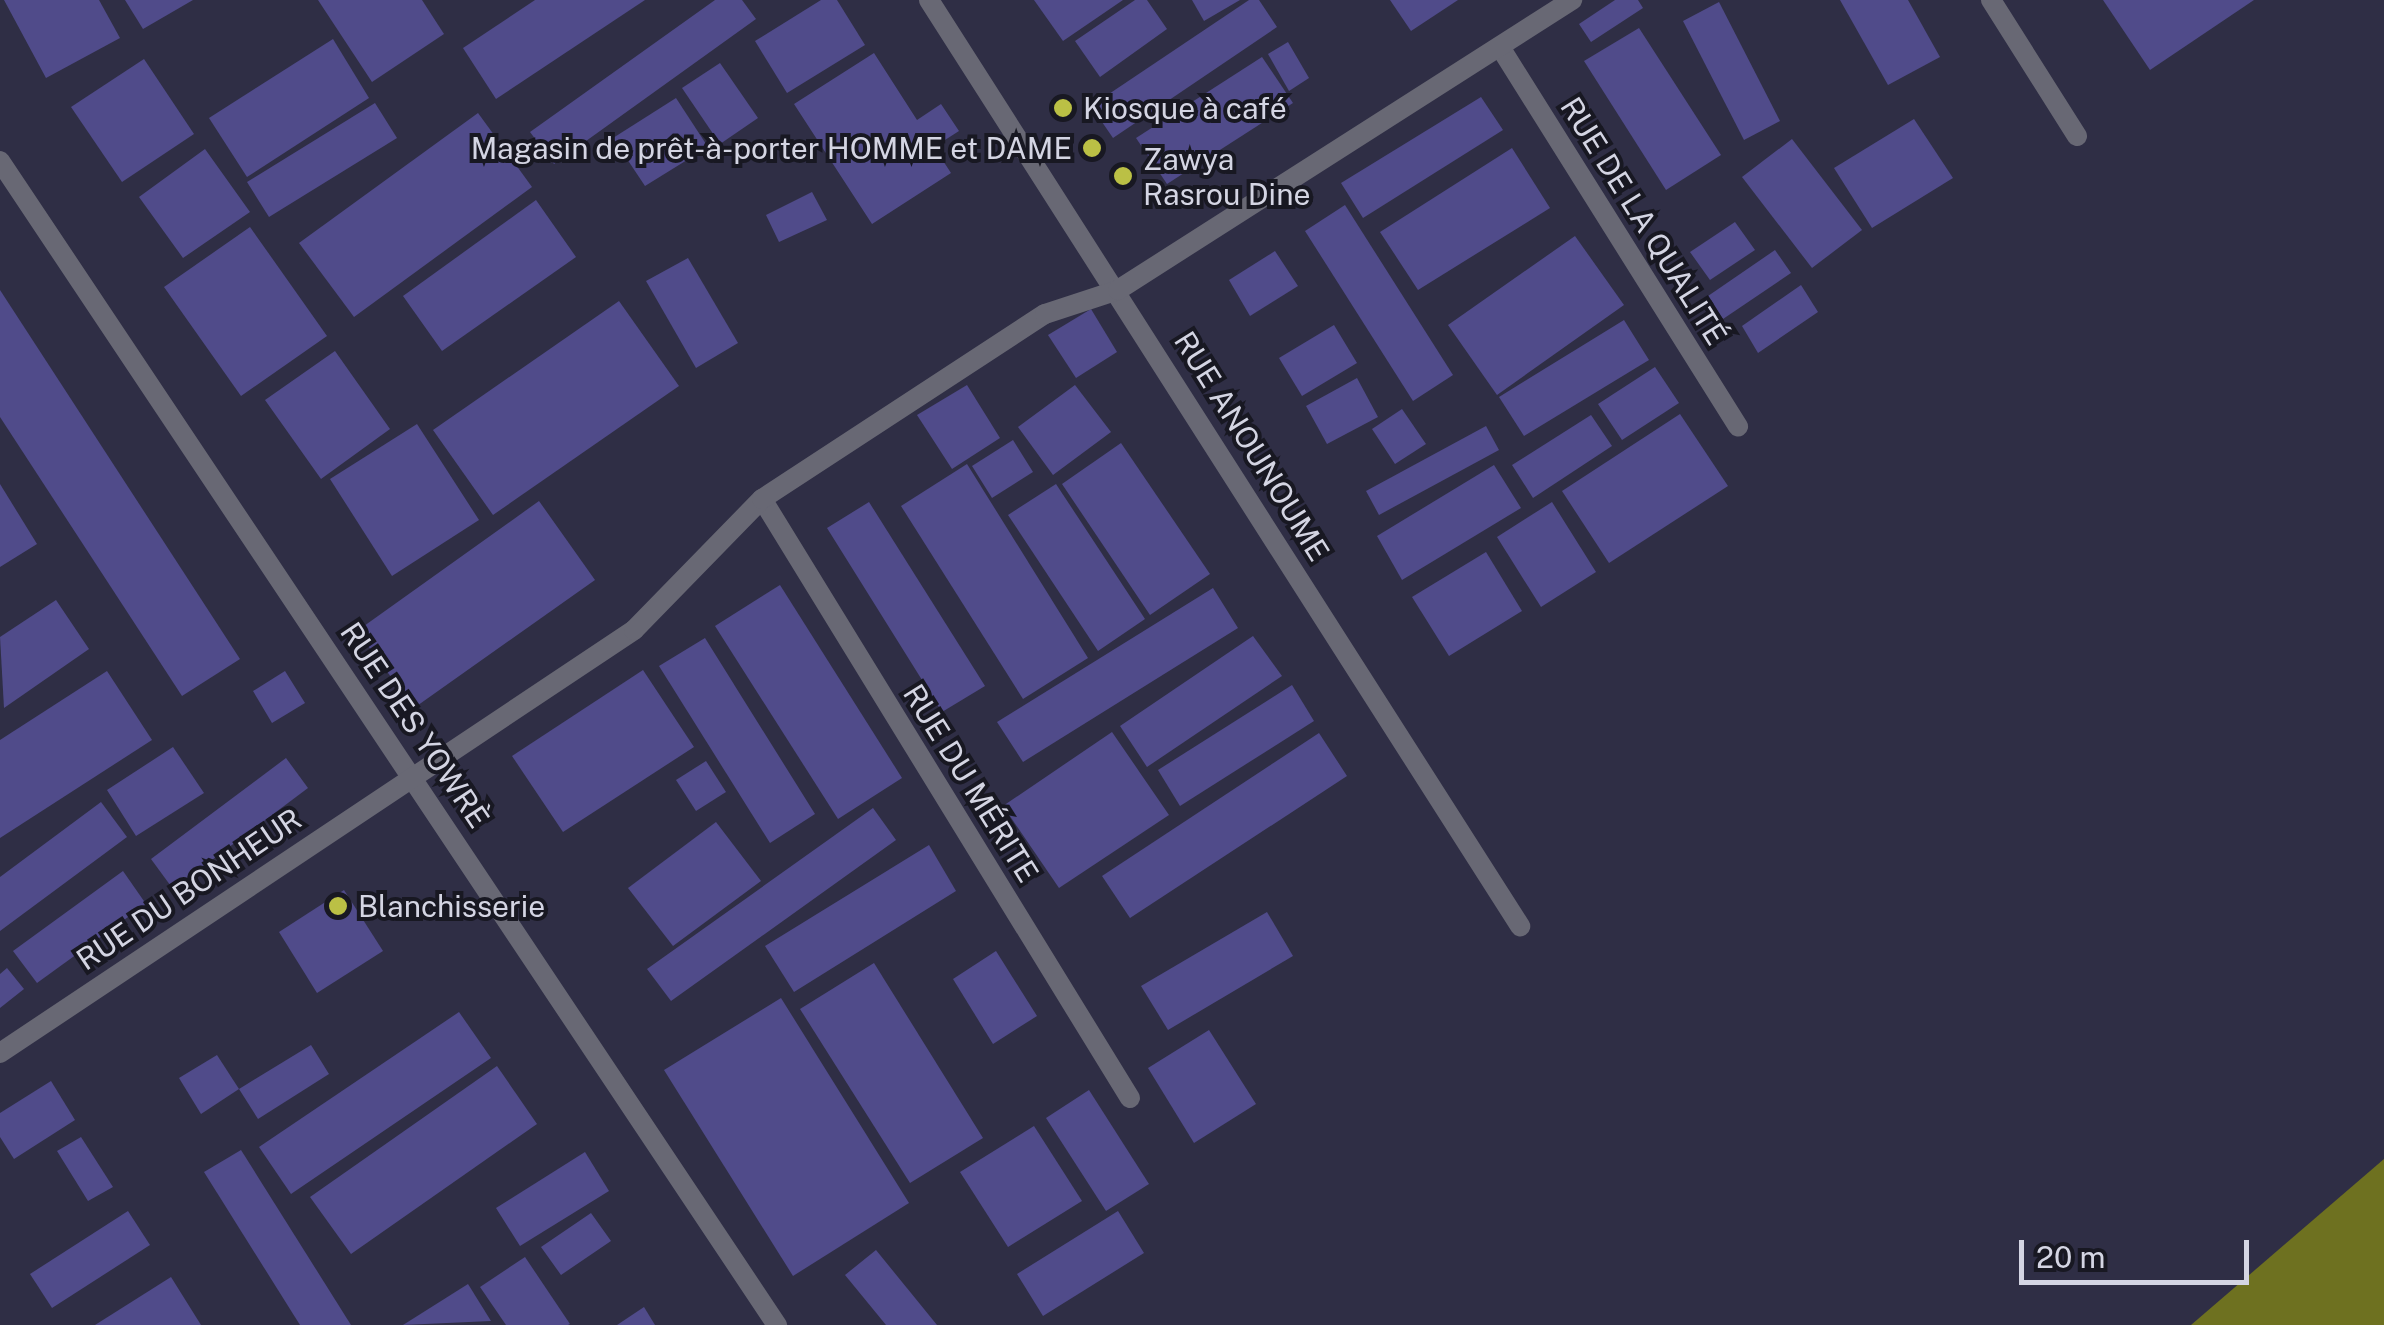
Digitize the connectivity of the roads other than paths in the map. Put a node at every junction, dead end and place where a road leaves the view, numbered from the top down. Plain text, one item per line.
1 (928, 0) edge
2 (1572, 0) edge
3 (1991, 0) edge
4 (1500, 47) junction
5 (2077, 136) dead end
6 (0, 161) edge
7 (1118, 290) junction
8 (1738, 427) dead end
9 (762, 499) junction
10 (413, 776) junction
11 (1520, 926) dead end
12 (0, 1053) edge
13 (1130, 1098) dead end
14 (776, 1325) edge

1 - 7 street, RUE ANOUNOUME
2 - 4 street, RUE DU BONHEUR
3 - 5 street
4 - 7 street, RUE DU BONHEUR
4 - 8 street, RUE DE LA QUALITÉ
6 - 10 street, RUE DES YOWRÈ
7 - 9 street, RUE DU BONHEUR
7 - 11 street, RUE ANOUNOUME
9 - 10 street, RUE DU BONHEUR
9 - 13 street, RUE DU MÉRITE
10 - 12 street, RUE DU BONHEUR
10 - 14 street, RUE DES YOWRÈ

